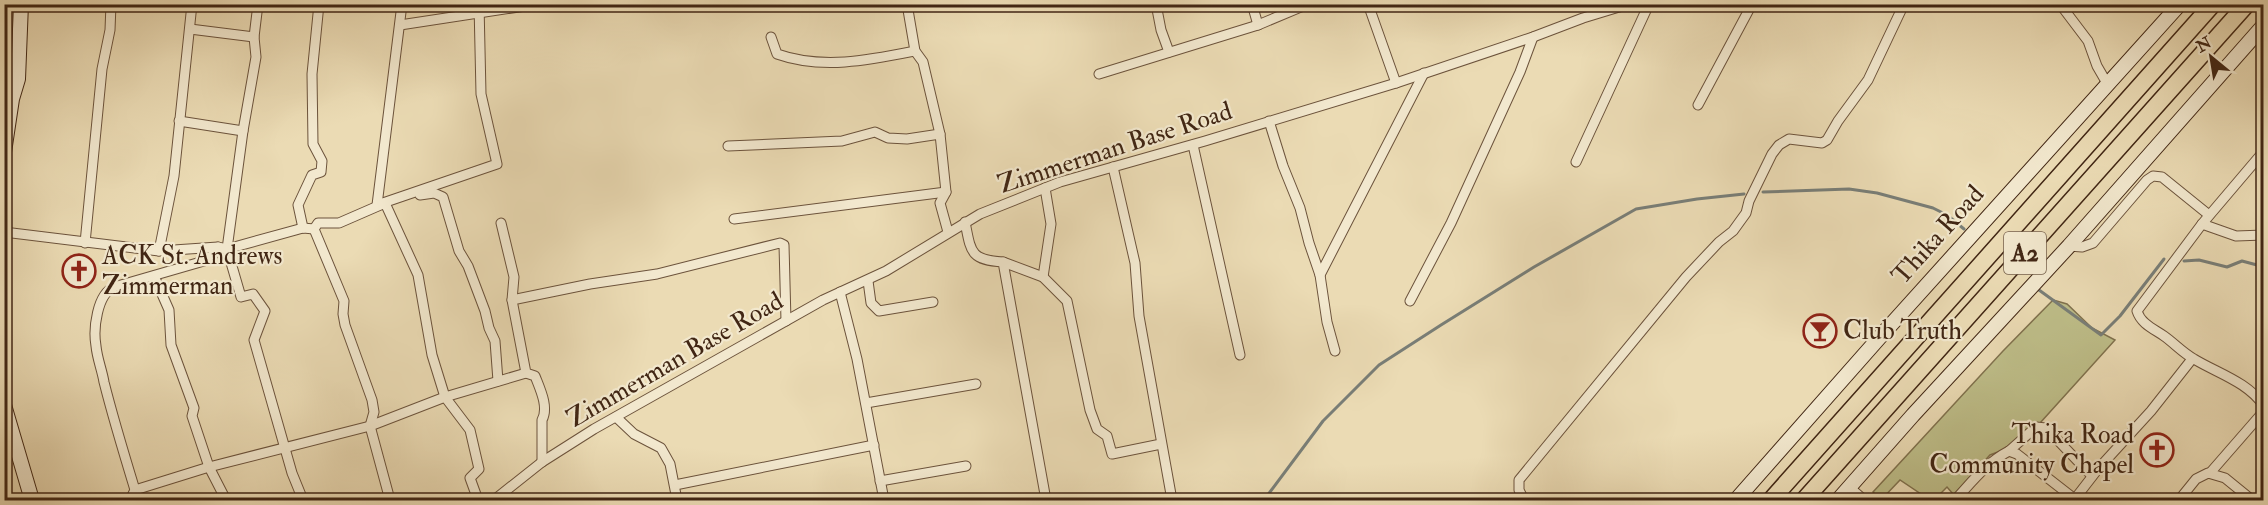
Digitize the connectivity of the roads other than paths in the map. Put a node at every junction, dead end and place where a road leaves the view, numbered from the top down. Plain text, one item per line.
1 (21, 4) edge
2 (111, 4) edge
3 (192, 4) edge
4 (258, 4) edge
5 (319, 4) edge
6 (402, 4) edge
7 (538, 4) edge
8 (907, 4) edge
9 (1156, 4) edge
10 (1252, 4) edge
11 (1308, 4) edge
12 (1368, 4) edge
13 (1629, 4) edge
14 (1649, 4) edge
15 (1752, 4) edge
16 (1904, 4) edge
17 (2060, 4) edge
18 (2180, 4) edge
19 (2214, 4) edge
20 (2247, 4) edge
21 (479, 9) edge
22 (400, 25) junction
23 (1258, 25) junction
24 (2264, 25) edge
25 (190, 29) junction
26 (254, 37) junction
27 (771, 37) dead end
28 (1533, 37) junction
29 (915, 51) junction
30 (1169, 52) junction
31 (1424, 73) junction
32 (1099, 74) dead end
33 (1396, 83) junction
34 (2108, 85) junction
35 (1698, 105) dead end
36 (179, 121) junction
37 (1269, 121) junction
38 (243, 131) junction
39 (940, 134) junction
40 (1193, 145) junction
41 (728, 146) dead end
42 (2264, 151) edge
43 (4, 152) edge
44 (1576, 162) dead end
45 (1113, 167) junction
46 (1046, 188) junction
47 (946, 192) junction
48 (381, 204) junction
49 (2209, 215) junction
50 (734, 219) dead end
51 (965, 222) junction
52 (501, 223) dead end
53 (2202, 224) junction
54 (303, 228) junction
55 (314, 229) junction
56 (4, 232) edge
57 (948, 232) junction
58 (2264, 235) edge
59 (85, 243) junction
60 (2068, 246) junction
61 (223, 248) junction
62 (159, 251) junction
63 (1003, 262) junction
64 (1320, 275) junction
65 (154, 276) junction
66 (1043, 277) junction
67 (868, 280) junction
68 (840, 292) junction
69 (512, 300) junction
70 (1410, 301) dead end
71 (933, 302) dead end
72 (786, 321) junction
73 (1335, 351) dead end
74 (1240, 355) dead end
75 (2192, 358) junction
76 (526, 373) junction
77 (498, 381) junction
78 (976, 384) dead end
79 (445, 397) junction
80 (866, 403) junction
81 (4, 405) edge
82 (2264, 406) edge
83 (2264, 411) edge
84 (616, 417) junction
85 (370, 426) junction
86 (1161, 444) junction
87 (874, 446) junction
88 (285, 447) junction
89 (2008, 452) junction
90 (542, 462) junction
91 (966, 465) dead end
92 (209, 468) junction
93 (2210, 473) junction
94 (2092, 476) junction
95 (880, 481) junction
96 (675, 485) junction
97 (1849, 487) junction
98 (135, 490) junction
99 (496, 500) edge
100 (2075, 500) edge
101 (32, 501) edge
102 (130, 501) edge
103 (226, 501) edge
104 (303, 501) edge
105 (390, 501) edge
106 (478, 501) edge
107 (677, 501) edge
108 (884, 501) edge
109 (1046, 501) edge
110 (1172, 501) edge
111 (1524, 501) edge
112 (1736, 501) edge
113 (1771, 501) edge
114 (1804, 501) edge
115 (1838, 501) edge
116 (1864, 501) edge
117 (1955, 501) edge
118 (2179, 501) edge
119 (2252, 501) edge

1 - 43 main road
2 - 59 street
3 - 25 street
4 - 26 street
5 - 54 street
6 - 22 street
7 - 21 street
8 - 29 street
9 - 30 street
10 - 23 street
11 - 23 street
12 - 33 street
13 - 28 street, Zimmerman Base Road
14 - 44 street
15 - 35 street
16 - 111 street
17 - 34 street
18 - 34 main road, Thika Road
19 - 113 highway, Thika Road / A2
20 - 114 highway, A2
21 - 22 street
21 - 48 street
22 - 48 street
23 - 30 street
24 - 60 main road
25 - 26 street
25 - 36 street
26 - 38 street
27 - 29 street
28 - 31 street, Zimmerman Base Road
28 - 70 street
29 - 39 street
30 - 32 street
31 - 33 street, Zimmerman Base Road
31 - 64 street
33 - 37 street, Zimmerman Base Road
34 - 112 main road, Thika Road
36 - 38 street
36 - 62 street
37 - 40 street, Zimmerman Base Road
37 - 64 street
38 - 61 street
39 - 41 street
39 - 47 street
40 - 45 street, Zimmerman Base Road
40 - 74 street
42 - 49 street
45 - 46 street, Zimmerman Base Road
45 - 86 street
46 - 51 street, Zimmerman Base Road
46 - 66 street
47 - 50 street
47 - 57 street
48 - 55 street
48 - 77 street
48 - 79 street
49 - 53 street
49 - 60 street
51 - 57 street, Zimmerman Base Road
51 - 63 street
52 - 69 street
53 - 58 street
53 - 75 street
54 - 55 street
54 - 61 street
55 - 85 street
56 - 59 street
57 - 67 street, Zimmerman Base Road
59 - 62 street
60 - 97 main road
61 - 62 street
61 - 65 street
61 - 88 street
63 - 66 street
63 - 109 street
64 - 73 street
65 - 92 street
65 - 98 street
66 - 86 street
67 - 68 street, Zimmerman Base Road
67 - 71 street
68 - 72 street, Zimmerman Base Road
68 - 80 street
69 - 72 street
69 - 76 street
72 - 84 street, Zimmerman Base Road
75 - 82 street
75 - 94 street
76 - 77 street
76 - 90 street
77 - 79 street
78 - 80 street
79 - 85 street
79 - 106 street
80 - 87 street
81 - 101 main road
83 - 93 street
84 - 90 street, Zimmerman Base Road
84 - 96 street
85 - 88 street
85 - 105 street
86 - 110 street
87 - 95 street
87 - 96 street
88 - 92 street
88 - 104 street
89 - 94 street
89 - 100 street
89 - 117 street
90 - 99 street, Zimmerman Base Road
91 - 95 street
92 - 98 street
92 - 103 street
93 - 118 street
93 - 119 street
94 - 100 street
95 - 108 street
96 - 107 street
97 - 115 main road
97 - 116 street
98 - 102 street

